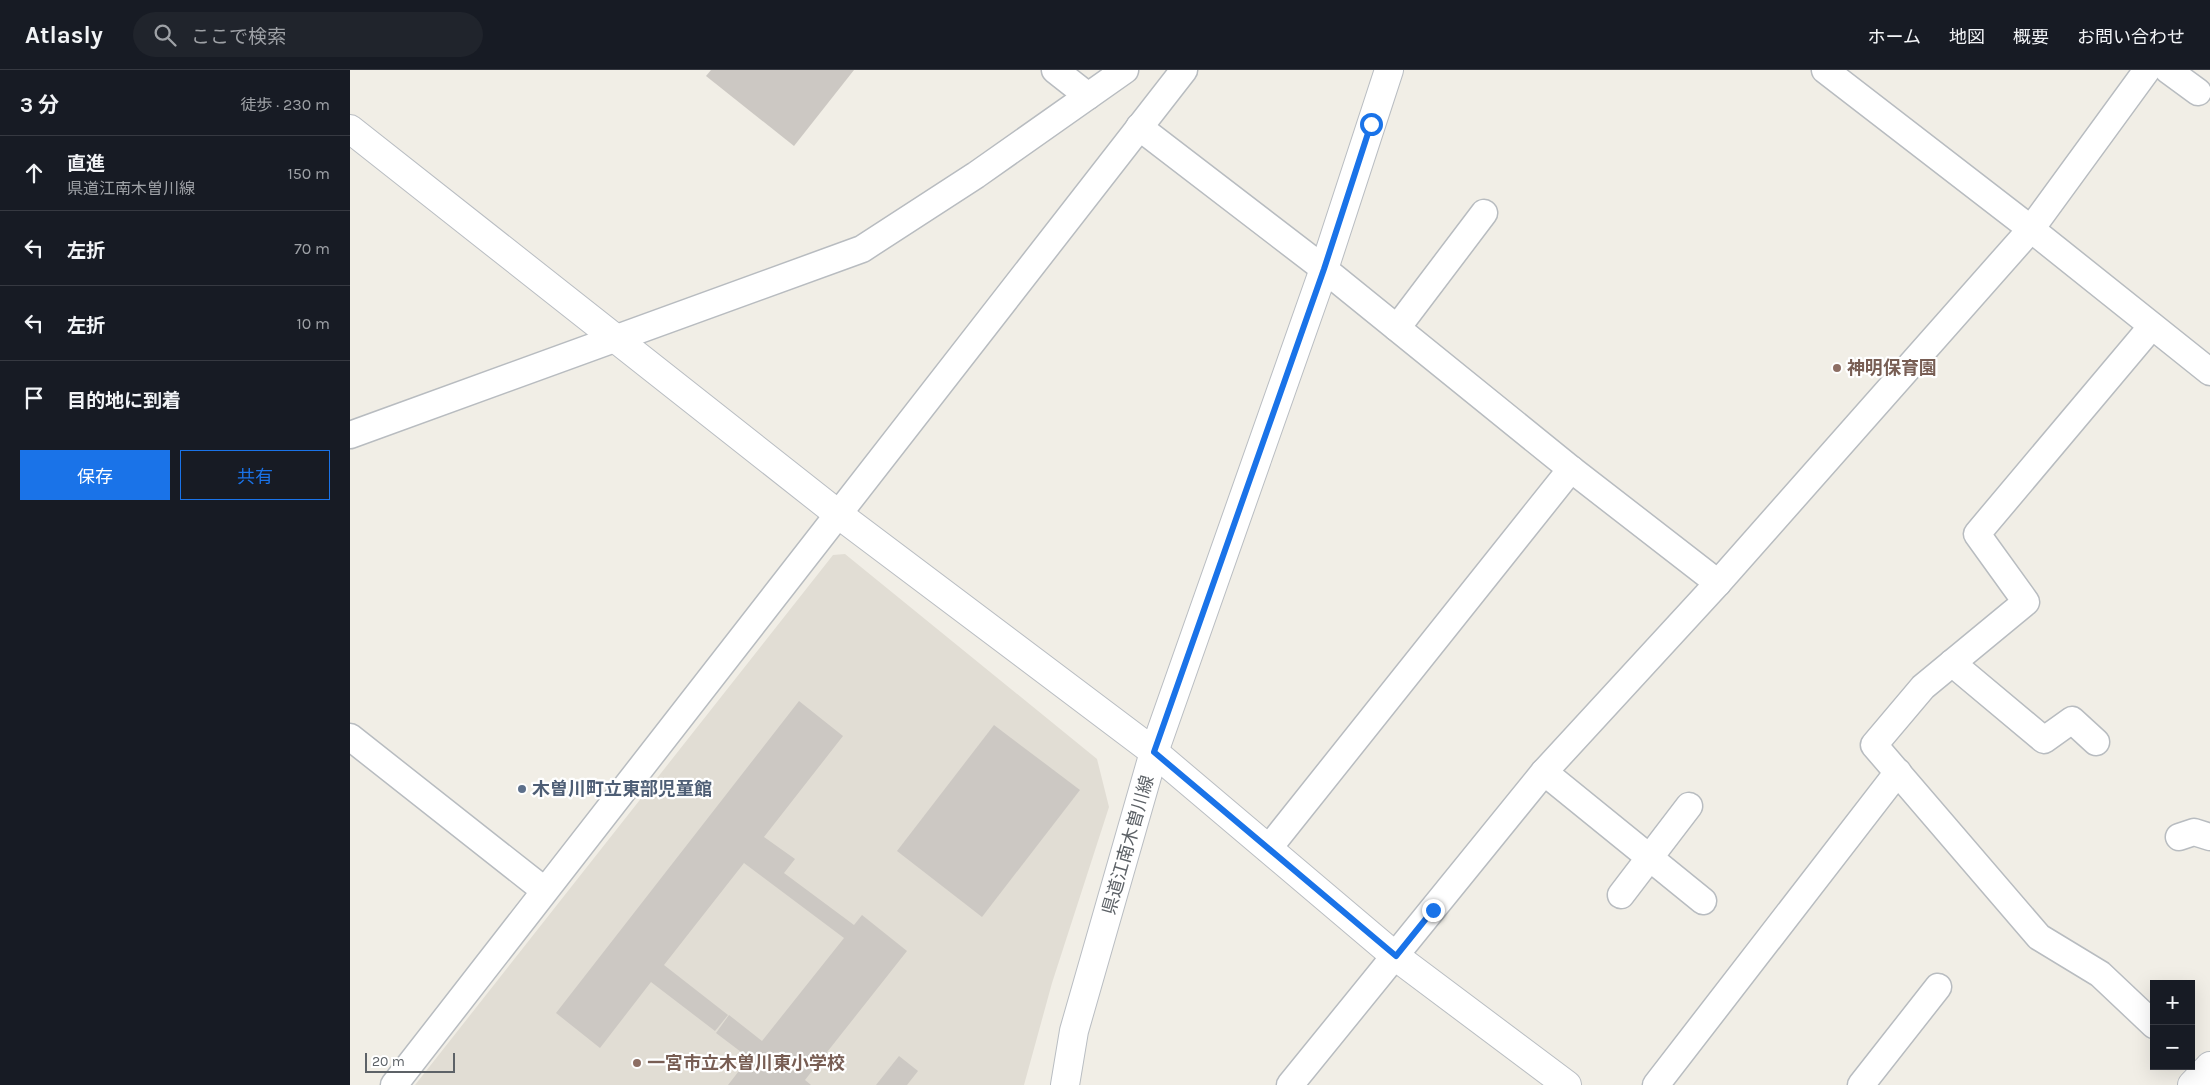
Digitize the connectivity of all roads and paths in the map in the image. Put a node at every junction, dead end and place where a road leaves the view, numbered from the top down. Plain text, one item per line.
1 (1055, 70) edge
2 (1125, 70) edge
3 (1184, 70) edge
4 (1389, 70) edge
5 (1825, 70) edge
6 (2147, 70) edge
7 (2168, 70) edge
8 (2198, 92) dead end
9 (1088, 96) junction
10 (1139, 127) junction
11 (350, 129) edge
12 (1484, 213) dead end
13 (2031, 229) junction
14 (1324, 269) junction
15 (2152, 326) junction
16 (1397, 328) junction
17 (614, 338) junction
18 (2210, 372) edge
19 (350, 435) edge
20 (1570, 469) junction
21 (838, 514) junction
22 (1718, 583) junction
23 (1952, 663) junction
24 (350, 737) edge
25 (2096, 742) dead end
26 (1154, 752) junction
27 (1544, 772) junction
28 (1898, 772) junction
29 (1689, 806) dead end
30 (2179, 837) dead end
31 (2210, 837) edge
32 (1268, 849) junction
33 (1648, 857) junction
34 (544, 890) junction
35 (1621, 894) dead end
36 (1703, 901) dead end
37 (1396, 956) junction
38 (1938, 988) dead end
39 (2150, 1021) edge
40 (394, 1085) edge
41 (1065, 1085) edge
42 (1290, 1085) edge
43 (1567, 1085) edge
44 (1656, 1085) edge
45 (1861, 1085) edge

1 - 9 street
2 - 9 street
3 - 10 street
4 - 14 street, 県道江南木曽川線
5 - 13 street
6 - 13 street
7 - 8 street
9 - 17 street
10 - 14 street
10 - 21 street
11 - 17 street
12 - 16 street
13 - 15 street
13 - 22 street
14 - 16 street
14 - 26 street, 県道江南木曽川線
15 - 18 street
15 - 23 street
16 - 20 street
17 - 19 street
17 - 21 street
20 - 22 street
20 - 32 street
21 - 26 street
21 - 34 street
22 - 27 street
23 - 25 street
23 - 28 street
24 - 34 street
26 - 32 street
26 - 41 street, 県道江南木曽川線
27 - 33 street
27 - 37 street
28 - 39 street
28 - 44 street
29 - 33 street
30 - 31 street
32 - 37 street
33 - 35 street
33 - 36 street
34 - 40 street
37 - 42 street
37 - 43 street
38 - 45 street

